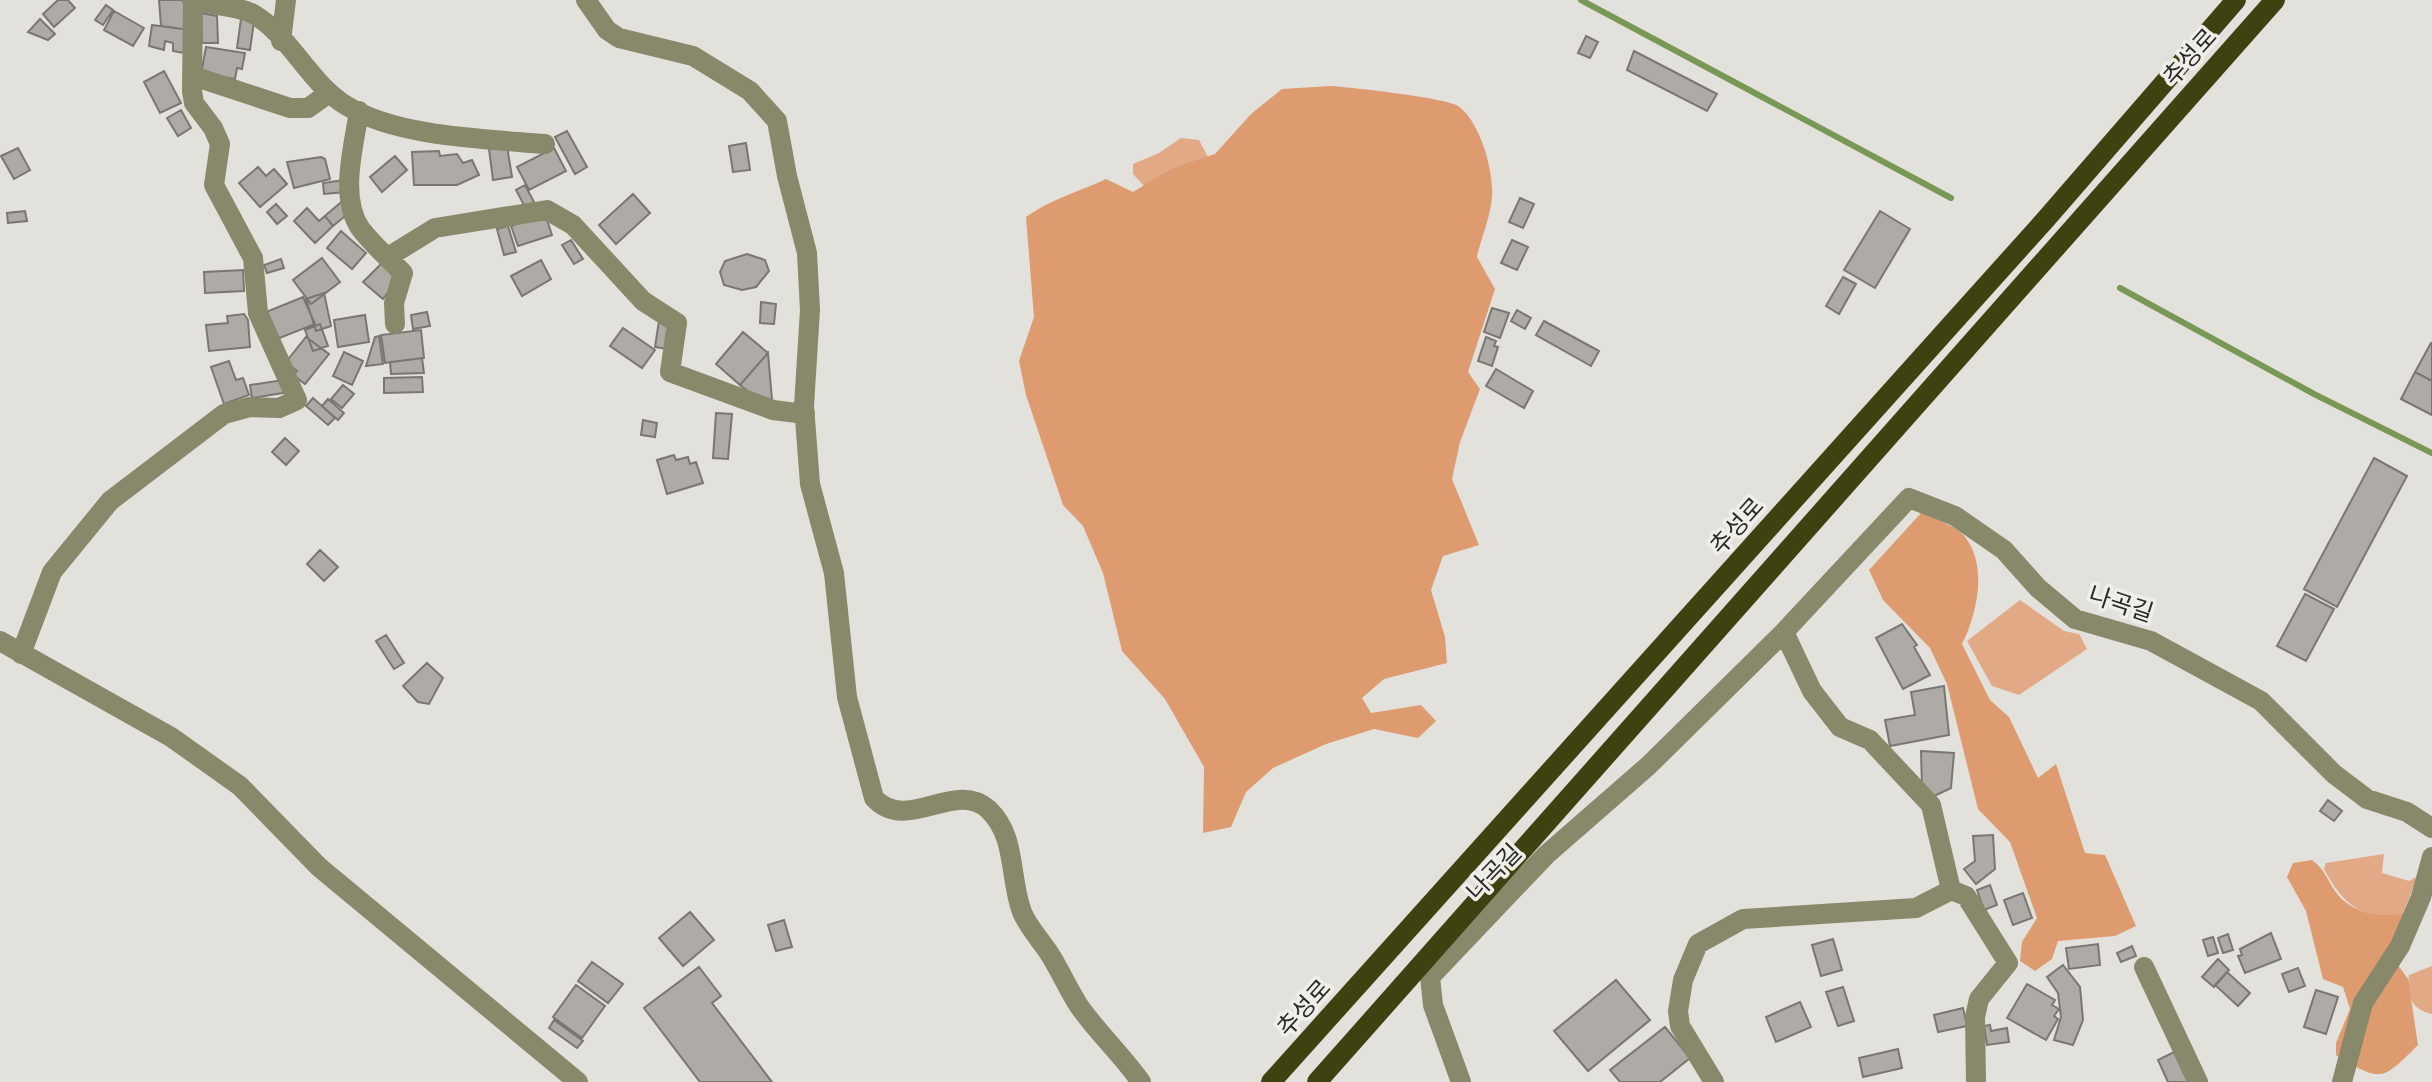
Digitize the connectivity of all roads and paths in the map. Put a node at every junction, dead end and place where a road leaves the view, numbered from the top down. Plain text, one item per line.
1 (194, 0) edge
2 (286, 0) edge
3 (586, 0) edge
4 (2236, 0) edge
5 (2275, 0) edge
6 (281, 41) junction
7 (193, 76) junction
8 (329, 93) junction
9 (359, 111) junction
10 (545, 144) dead end
11 (388, 257) junction
12 (395, 324) dead end
13 (805, 414) junction
14 (1784, 632) junction
15 (0, 641) edge
16 (21, 654) junction
17 (2432, 828) edge
18 (2432, 857) edge
19 (1951, 890) junction
20 (2144, 967) dead end
21 (578, 1082) edge
22 (1141, 1082) edge
23 (1271, 1082) edge
24 (1317, 1082) edge
25 (1461, 1082) edge
26 (1714, 1082) edge
27 (1976, 1082) edge
28 (2198, 1082) edge
29 (2342, 1082) edge

1 - 6 street
1 - 7 street
2 - 6 street
3 - 13 street
4 - 23 main road, 추성로
5 - 24 main road, 추성로
6 - 8 street
7 - 8 street
7 - 16 street
8 - 9 street
9 - 10 street
9 - 11 street
11 - 12 street
11 - 13 street
13 - 22 street
14 - 17 street, 나곡길
14 - 19 street
14 - 25 street, 나곡길
15 - 16 street
16 - 21 street
18 - 29 street
19 - 26 street
19 - 27 street
20 - 28 street

